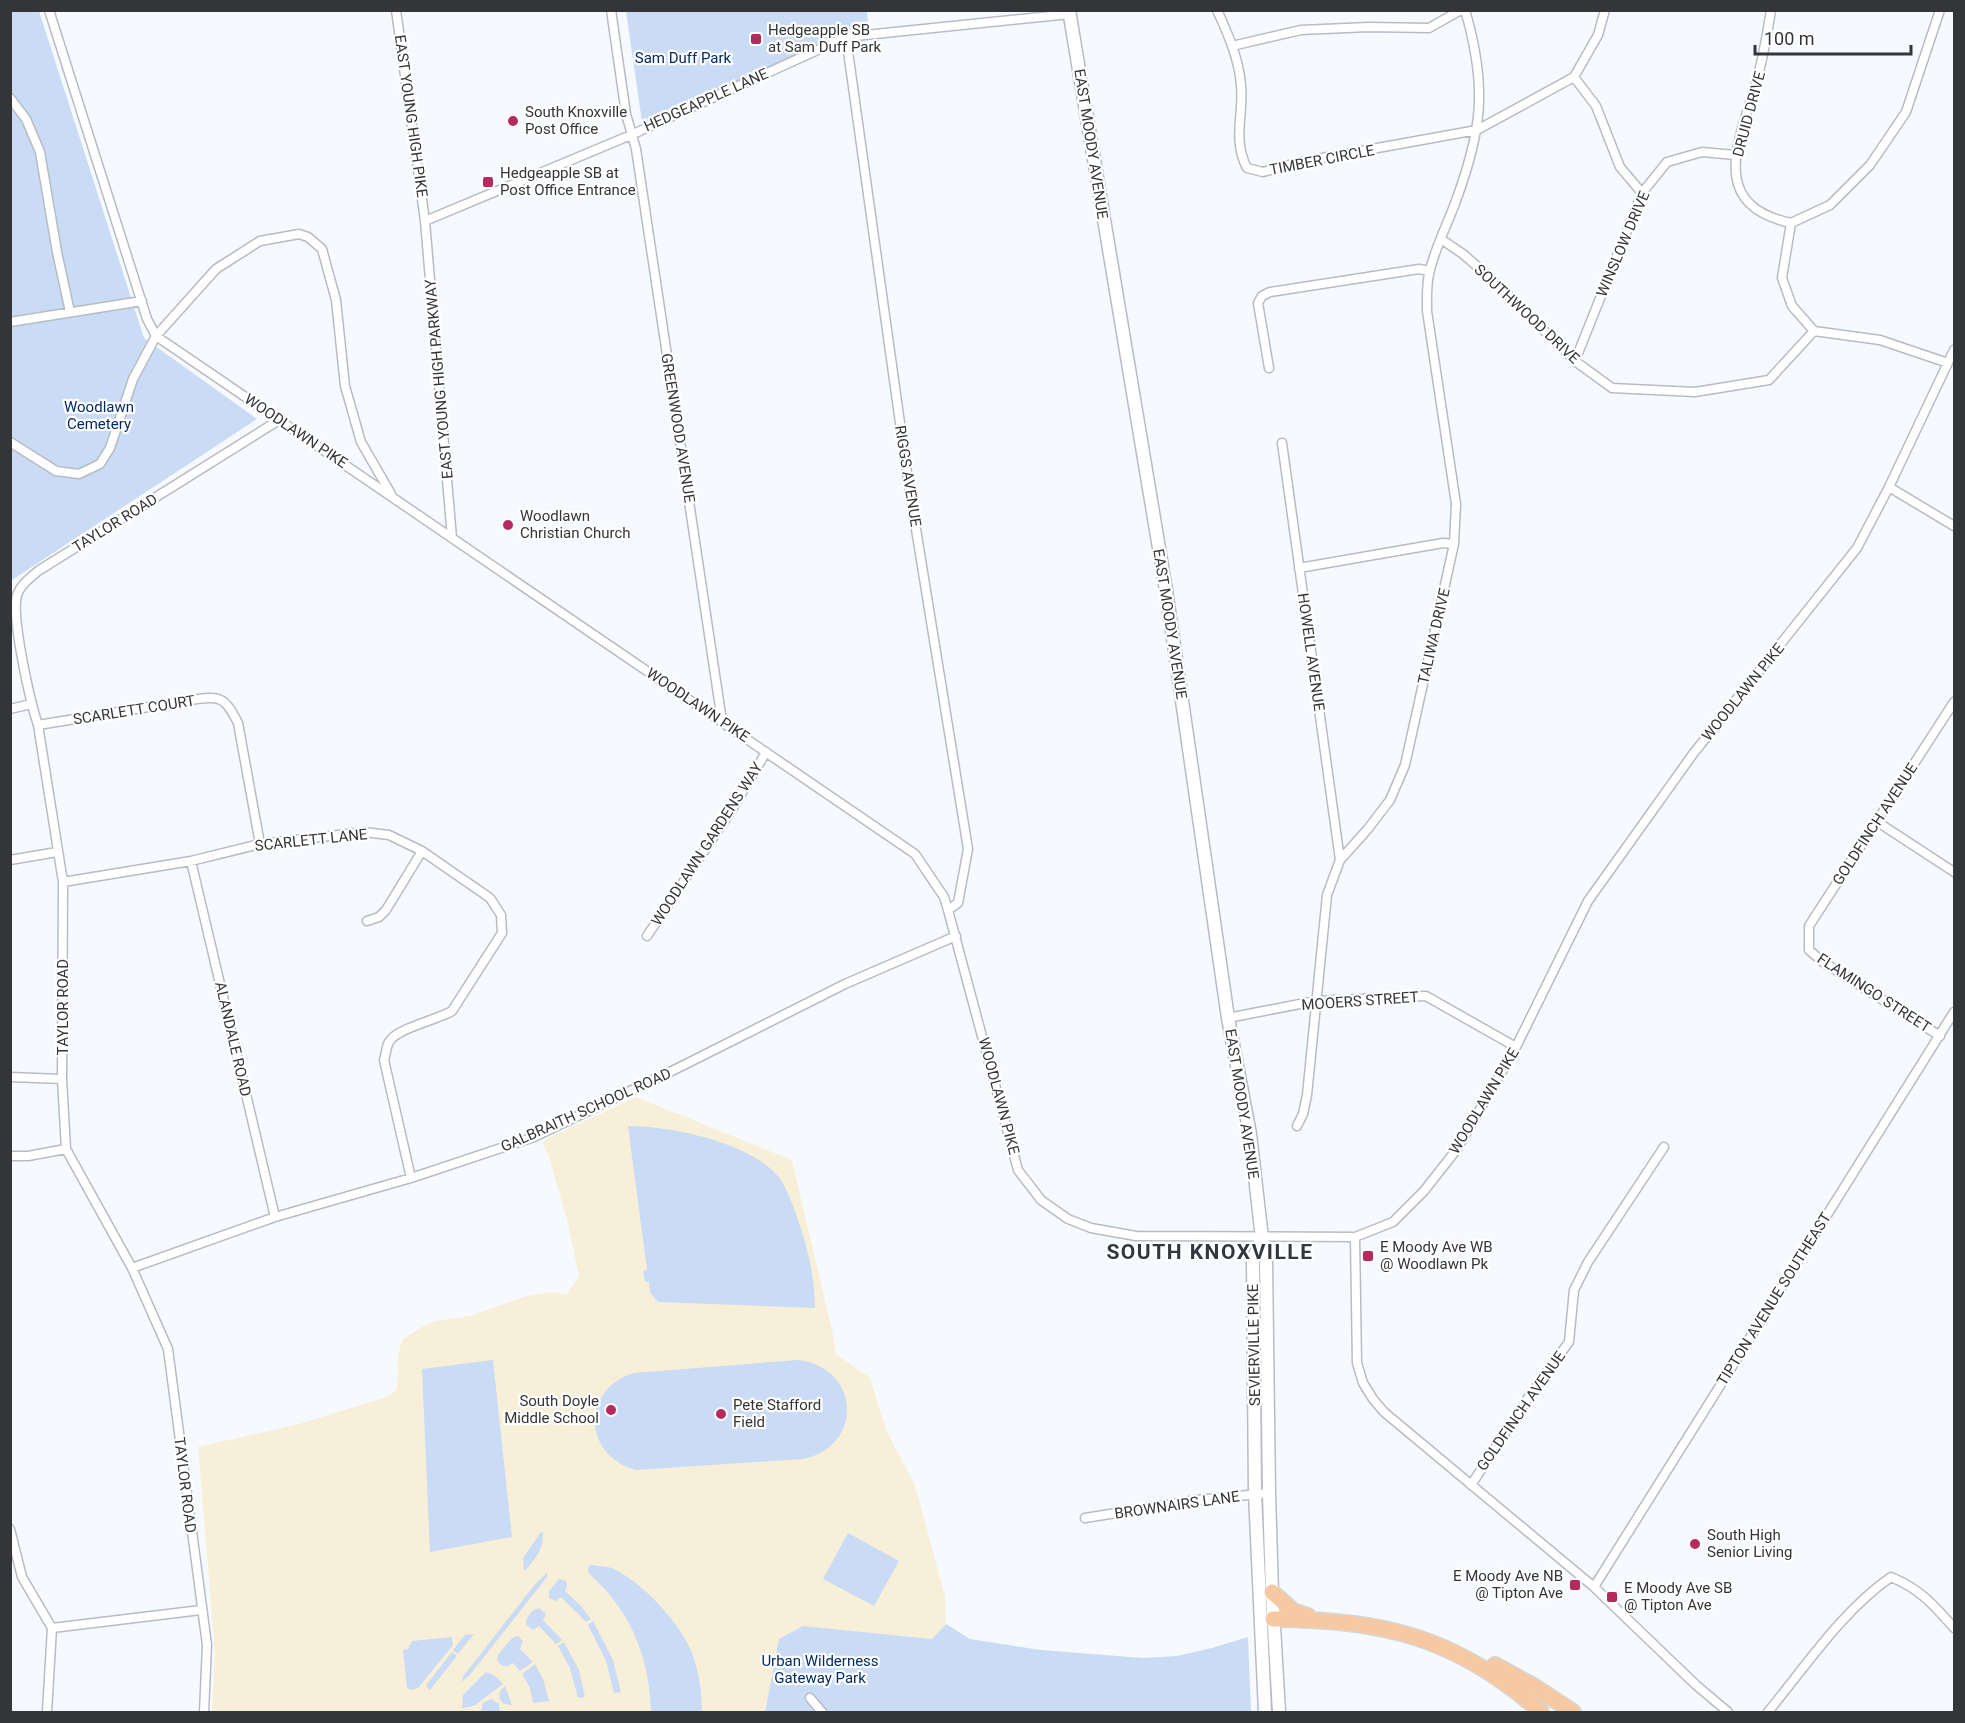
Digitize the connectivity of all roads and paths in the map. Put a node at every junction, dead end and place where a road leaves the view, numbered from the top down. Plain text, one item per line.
1 (49, 10) edge
2 (396, 10) edge
3 (610, 10) edge
4 (1217, 10) edge
5 (1463, 10) edge
6 (1605, 10) edge
7 (1771, 10) edge
8 (1940, 10) edge
9 (1069, 12) edge
10 (846, 37) junction
11 (1232, 46) junction
12 (1574, 77) junction
13 (10, 98) edge
14 (1477, 130) junction
15 (631, 135) junction
16 (1735, 155) junction
17 (1642, 193) junction
18 (425, 221) junction
19 (1791, 223) junction
20 (1441, 239) junction
21 (1429, 271) junction
22 (142, 301) junction
23 (70, 312) junction
24 (10, 322) edge
25 (1814, 331) junction
26 (156, 336) junction
27 (1954, 350) edge
28 (1575, 361) junction
29 (1948, 363) junction
30 (1269, 368) dead end
31 (279, 420) junction
32 (10, 442) edge
33 (1282, 443) dead end
34 (1889, 487) junction
35 (392, 497) junction
36 (1954, 526) edge
37 (452, 537) junction
38 (1454, 544) junction
39 (1299, 568) junction
40 (1954, 702) edge
41 (31, 704) junction
42 (10, 709) edge
43 (722, 721) junction
44 (38, 725) junction
45 (766, 752) junction
46 (1876, 821) junction
47 (260, 844) junction
48 (422, 851) junction
49 (57, 852) junction
50 (10, 860) edge
51 (1340, 860) junction
52 (191, 861) junction
53 (1954, 872) edge
54 (63, 882) junction
55 (948, 909) junction
56 (367, 921) dead end
57 (647, 936) dead end
58 (956, 936) junction
59 (1809, 950) joint
60 (1315, 1001) junction
61 (1954, 1012) edge
62 (1228, 1018) junction
63 (1940, 1036) junction
64 (1516, 1047) junction
65 (10, 1077) edge
66 (62, 1079) junction
67 (1297, 1126) dead end
68 (1664, 1147) dead end
69 (66, 1149) junction
70 (10, 1156) edge
71 (411, 1178) junction
72 (275, 1217) junction
73 (1355, 1237) junction
74 (1262, 1238) junction
75 (132, 1268) junction
76 (1471, 1485) junction
77 (1269, 1493) junction
78 (1255, 1494) junction
79 (1085, 1518) dead end
80 (10, 1529) edge
81 (1594, 1587) junction
82 (1272, 1592) junction
83 (201, 1610) junction
84 (1267, 1619) junction
85 (1325, 1620) junction
86 (52, 1628) junction
87 (1954, 1628) edge
88 (1453, 1650) junction
89 (810, 1698) dead end
90 (47, 1713) edge
91 (204, 1713) edge
92 (822, 1713) edge
93 (1265, 1713) edge
94 (1279, 1713) edge
95 (1541, 1713) edge
96 (1573, 1713) edge
97 (1728, 1713) edge
98 (1768, 1713) edge

1 - 22 street
2 - 18 street, EAST YOUNG HIGH PIKE
3 - 15 street, GREENWOOD AVENUE
4 - 11 street, TIMBER CIRCLE
5 - 11 street
5 - 14 street, TALIWA DRIVE
6 - 12 street
7 - 16 street, DRUID DRIVE
8 - 19 street
9 - 10 street, HEDGEAPPLE LANE
9 - 62 main road, EAST MOODY AVENUE
10 - 15 street, HEDGEAPPLE LANE
10 - 55 street, RIGGS AVENUE
11 - 14 street, TIMBER CIRCLE
12 - 14 street, TIMBER CIRCLE
12 - 17 street
13 - 23 street
14 - 20 street, TALIWA DRIVE
15 - 18 street, HEDGEAPPLE LANE
15 - 43 street, GREENWOOD AVENUE
16 - 17 street, WINSLOW DRIVE
16 - 19 street, DRUID DRIVE
17 - 28 street, WINSLOW DRIVE
18 - 37 street, EAST YOUNG HIGH PARKWAY
19 - 25 street
20 - 21 street, TALIWA DRIVE
20 - 28 street, SOUTHWOOD DRIVE
21 - 30 street
21 - 38 street, TALIWA DRIVE
22 - 23 street
22 - 26 street
23 - 24 street
25 - 28 street, SOUTHWOOD DRIVE
25 - 29 street
26 - 31 street, WOODLAWN PIKE
26 - 32 street
26 - 35 street
27 - 29 street, WOODLAWN PIKE
29 - 34 street, WOODLAWN PIKE
31 - 35 street, WOODLAWN PIKE
31 - 41 street, TAYLOR ROAD
33 - 39 street, HOWELL AVENUE
34 - 36 street
34 - 64 street, WOODLAWN PIKE
35 - 37 street, WOODLAWN PIKE
37 - 43 street, WOODLAWN PIKE
38 - 39 street
38 - 51 street, TALIWA DRIVE
39 - 51 street, HOWELL AVENUE
40 - 46 street, GOLDFINCH AVENUE
41 - 42 street
41 - 44 street, TAYLOR ROAD
43 - 45 street, WOODLAWN PIKE
44 - 47 street, SCARLETT COURT
44 - 49 street, TAYLOR ROAD
45 - 55 street, WOODLAWN PIKE
45 - 57 street, WOODLAWN GARDENS WAY
46 - 53 street
46 - 59 street, GOLDFINCH AVENUE
47 - 48 street, SCARLETT LANE
47 - 52 street, SCARLETT LANE
48 - 56 street
48 - 71 street, SCARLETT LANE
49 - 50 street
49 - 54 street, TAYLOR ROAD
51 - 60 street, TALIWA DRIVE
52 - 54 street, SCARLETT LANE
52 - 72 street, ALANDALE ROAD
54 - 66 street, TAYLOR ROAD
55 - 58 street, WOODLAWN PIKE
58 - 71 street, GALBRAITH SCHOOL ROAD
58 - 74 street, WOODLAWN PIKE
59 - 63 street, FLAMINGO STREET
60 - 62 street, MOOERS STREET
60 - 64 street, MOOERS STREET
60 - 67 street, TALIWA DRIVE
61 - 63 street, TIPTON AVENUE SOUTHEAST
62 - 74 main road, EAST MOODY AVENUE
63 - 81 street, TIPTON AVENUE SOUTHEAST
64 - 73 street, WOODLAWN PIKE
65 - 66 street
66 - 69 street, TAYLOR ROAD
68 - 76 street, GOLDFINCH AVENUE
69 - 70 street
69 - 75 street, TAYLOR ROAD
71 - 72 street, GALBRAITH SCHOOL ROAD
72 - 75 street, GALBRAITH SCHOOL ROAD
73 - 74 street, WOODLAWN PIKE
73 - 76 street
74 - 77 main road, SEVIERVILLE PIKE
74 - 78 main road, SEVIERVILLE PIKE
75 - 83 street, TAYLOR ROAD
76 - 81 street
77 - 78 street, BROWNAIRS LANE
77 - 82 main road, SEVIERVILLE PIKE
78 - 79 street, BROWNAIRS LANE
78 - 84 main road, SEVIERVILLE PIKE
80 - 86 street
81 - 97 street
82 - 84 main road, SEVIERVILLE PIKE
82 - 85 highway
83 - 86 street
83 - 91 street, TAYLOR ROAD
84 - 85 highway
84 - 93 main road, SEVIERVILLE PIKE
84 - 94 main road, SEVIERVILLE PIKE
85 - 88 highway
86 - 90 street
87 - 98 street
88 - 95 highway
88 - 96 highway
89 - 92 street

